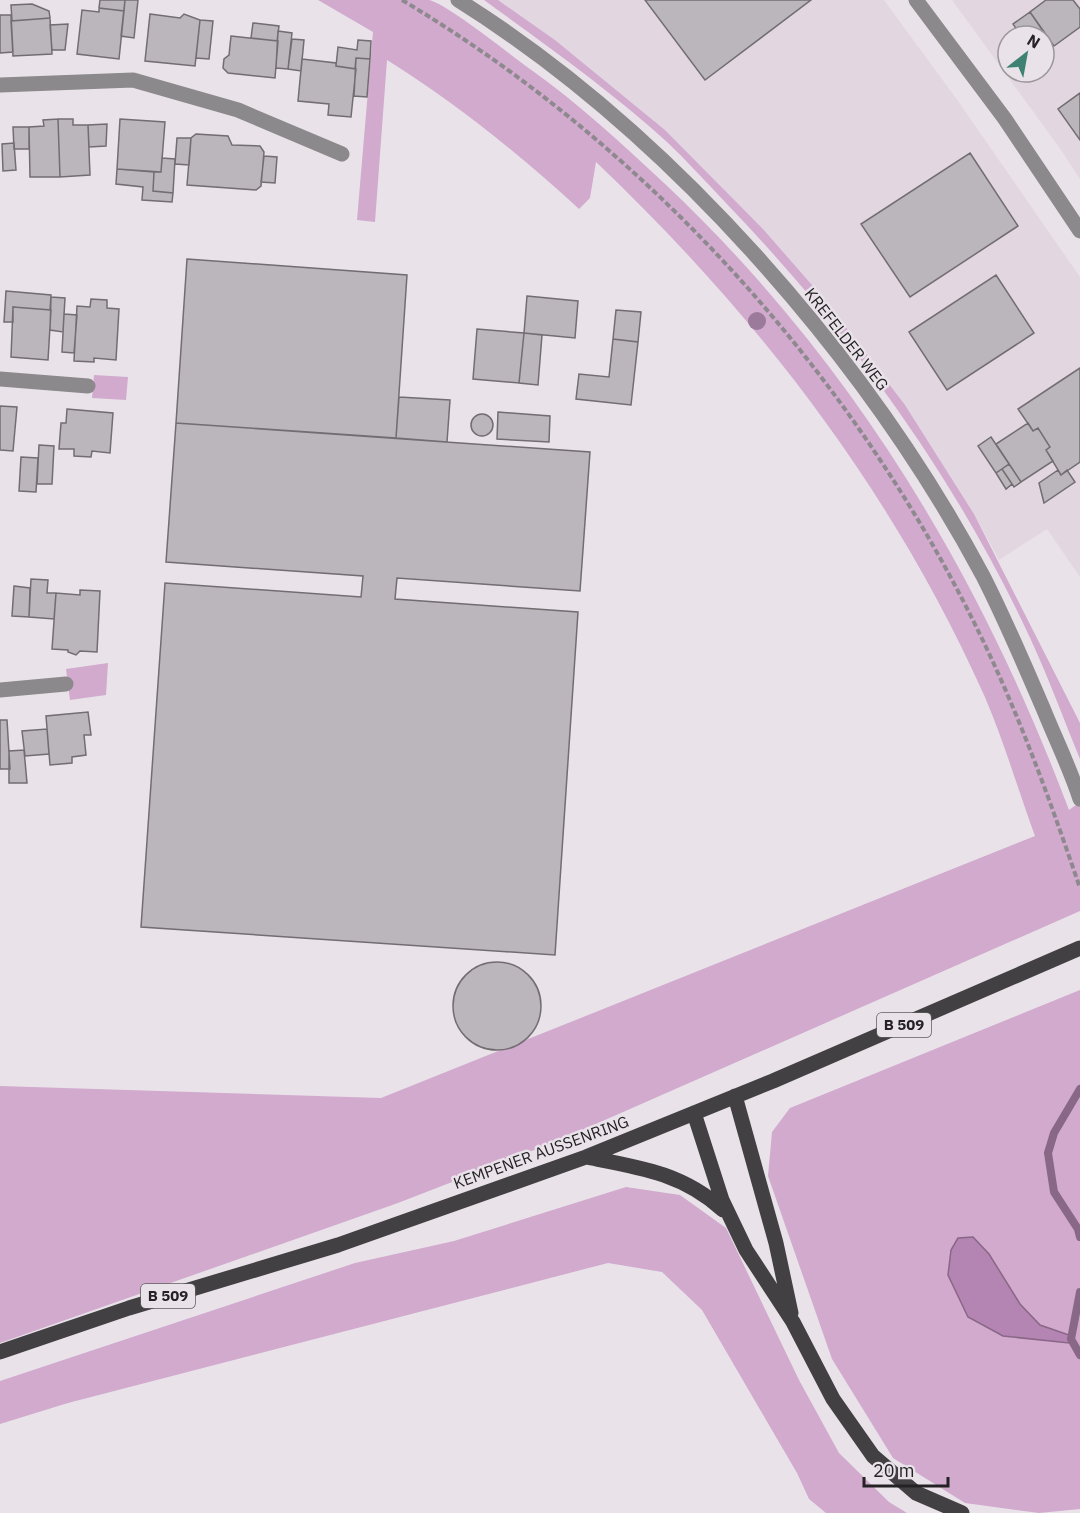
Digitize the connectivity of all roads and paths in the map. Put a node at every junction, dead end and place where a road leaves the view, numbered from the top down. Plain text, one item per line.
1 (402, 0) edge
2 (458, 0) edge
3 (916, 0) edge
4 (0, 85) edge
5 (342, 154) dead end
6 (1080, 231) edge
7 (0, 379) edge
8 (88, 386) dead end
9 (66, 684) dead end
10 (0, 690) edge
11 (1080, 799) edge
12 (1080, 888) edge
13 (1080, 948) edge
14 (735, 1096) junction
15 (694, 1113) junction
16 (586, 1157) junction
17 (730, 1216) junction
18 (793, 1322) junction
19 (0, 1352) edge
20 (962, 1513) edge

1 - 12 path
2 - 11 street, KREFELDER WEG
3 - 6 street
4 - 5 street
7 - 8 street
9 - 10 street
13 - 14 main road, KEMPENER AUSSENRING / B 509
14 - 15 main road, KEMPENER AUSSENRING / B 509
14 - 18 main road
15 - 16 main road, KEMPENER AUSSENRING / B 509
15 - 17 main road
16 - 17 main road
16 - 19 main road, KEMPENER AUSSENRING / B 509
17 - 18 main road
18 - 20 main road

